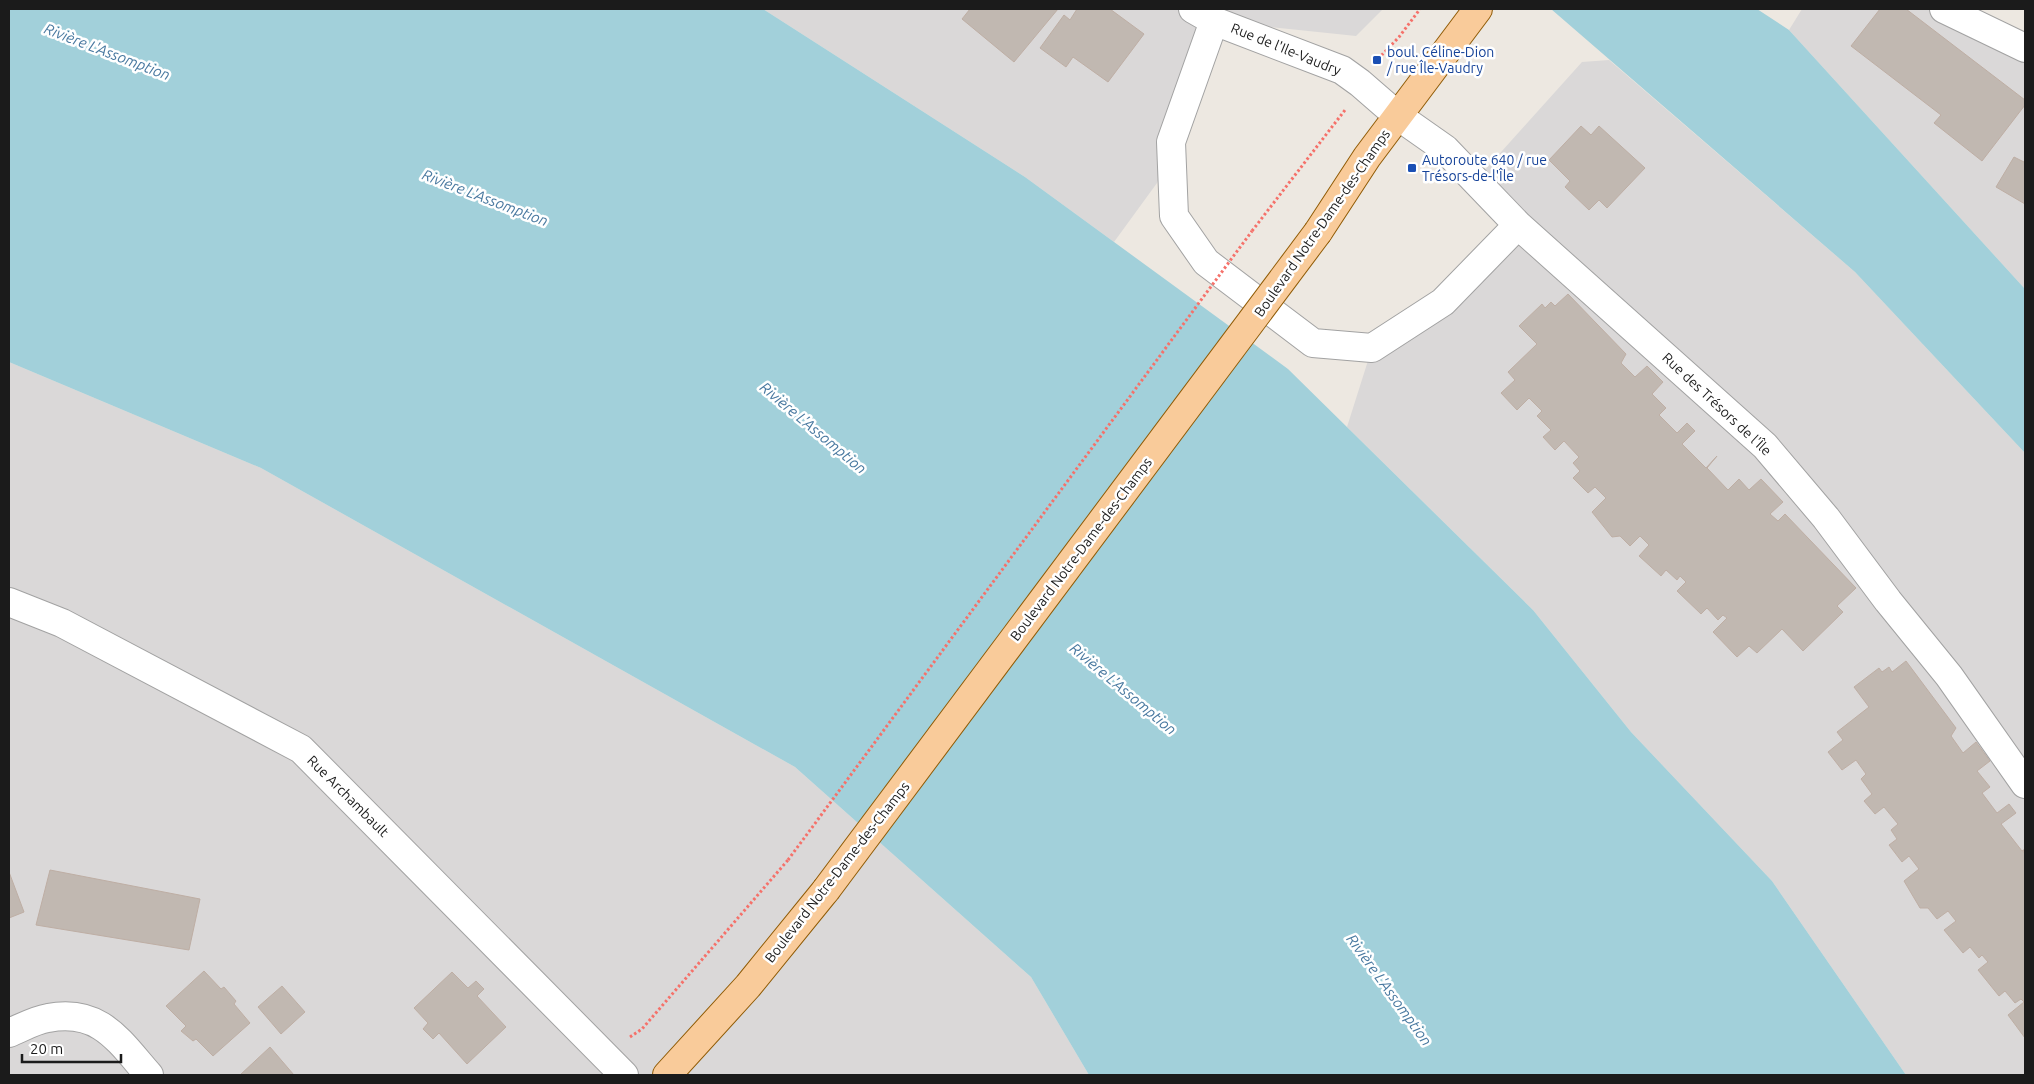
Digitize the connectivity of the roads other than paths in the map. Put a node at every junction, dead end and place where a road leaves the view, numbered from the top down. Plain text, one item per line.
1 (1478, 9) edge
2 (1944, 9) edge
3 (1204, 15) edge
4 (2025, 48) edge
5 (1398, 116) junction
6 (1518, 225) junction
7 (9, 602) edge
8 (2025, 784) edge
9 (9, 1033) edge
10 (149, 1075) edge
11 (624, 1075) edge
12 (667, 1075) edge

1 - 5 main road, Boulevard Notre-Dame-des-Champs
2 - 4 street
3 - 5 street, Rue de l'Ile-Vaudry
3 - 6 street
5 - 6 street, Rue des Trésors de l'Île
5 - 12 main road, Boulevard Notre-Dame-des-Champs, bridge
6 - 8 street, Rue des Trésors de l'Île
7 - 11 street, Rue Archambault
9 - 10 street

